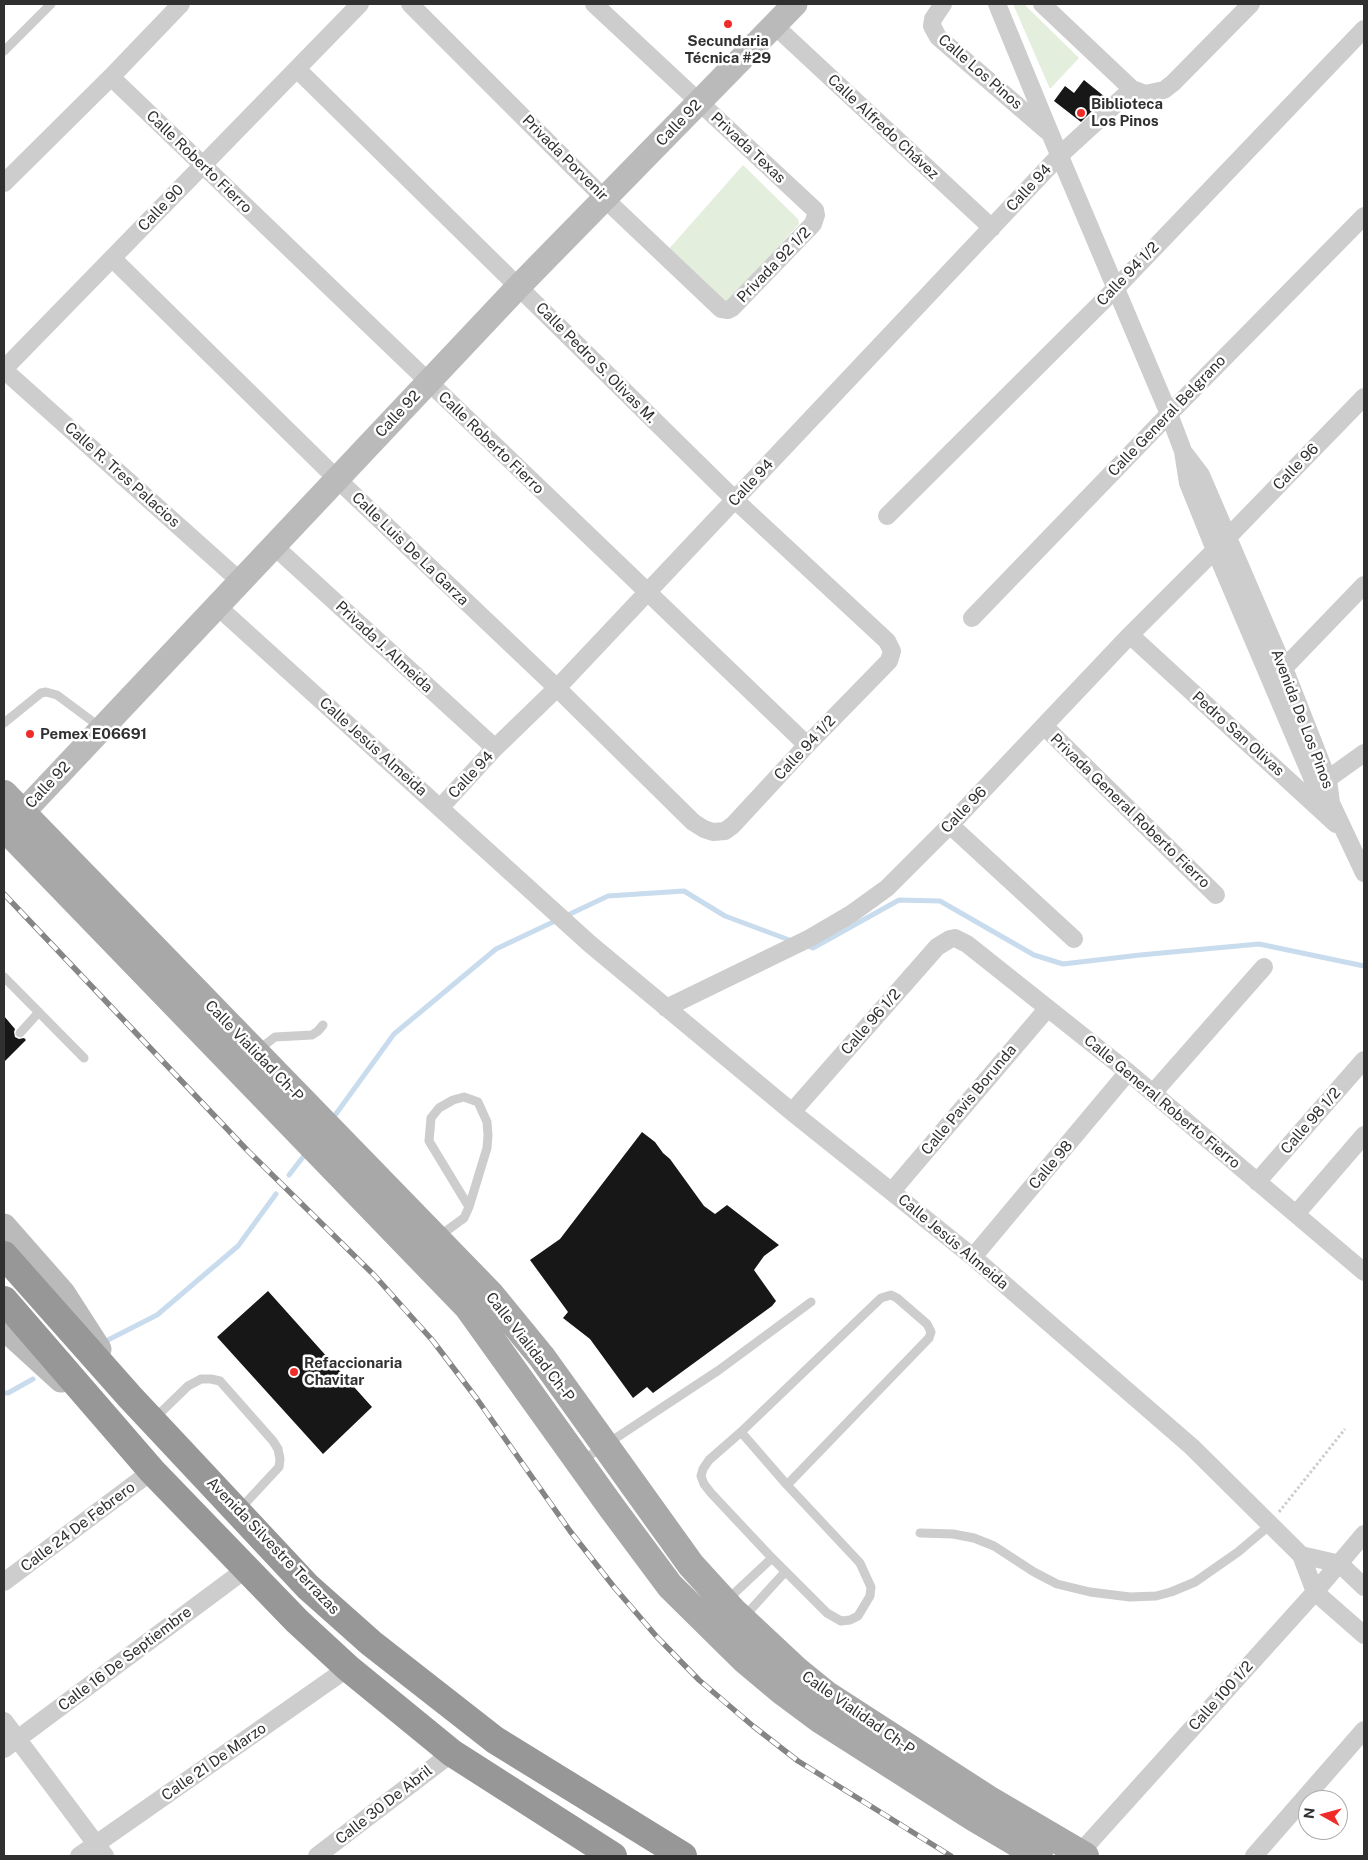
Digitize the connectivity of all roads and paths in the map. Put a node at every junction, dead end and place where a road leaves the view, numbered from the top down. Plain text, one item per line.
1 (51, 4) edge
2 (181, 4) edge
3 (410, 4) edge
4 (594, 4) edge
5 (943, 4) edge
6 (997, 4) edge
7 (1042, 4) edge
8 (1245, 6) edge
9 (349, 7) edge
10 (785, 11) edge
11 (1364, 29) edge
12 (4, 51) edge
13 (297, 69) junction
14 (111, 77) junction
15 (1138, 91) junction
16 (699, 103) junction
17 (1050, 133) junction
18 (1060, 155) junction
19 (203, 165) junction
20 (4, 183) edge
21 (605, 199) junction
22 (815, 210) joint
23 (1364, 216) edge
24 (992, 228) junction
25 (112, 258) junction
26 (518, 287) junction
27 (1116, 288) junction
28 (721, 309) joint
29 (4, 369) edge
30 (428, 382) junction
31 (1364, 397) edge
32 (1169, 414) junction
33 (1183, 451) junction
34 (337, 479) junction
35 (735, 500) junction
36 (887, 516) dead end
37 (1228, 537) junction
38 (274, 546) junction
39 (1215, 550) junction
40 (240, 581) junction
41 (1364, 585) edge
42 (648, 592) junction
43 (217, 606) junction
44 (972, 618) dead end
45 (1130, 635) junction
46 (891, 657) joint
47 (1284, 668) junction
48 (557, 688) junction
49 (4, 724) edge
50 (1044, 726) junction
51 (102, 728) junction
52 (807, 745) junction
53 (495, 748) junction
54 (1364, 753) edge
55 (1316, 787) junction
56 (440, 808) junction
57 (9, 816) edge
58 (950, 825) junction
59 (714, 832) joint
60 (1345, 833) junction
61 (1364, 851) edge
62 (1364, 873) edge
63 (1216, 895) dead end
64 (955, 938) joint
65 (1074, 939) dead end
66 (1264, 967) dead end
67 (4, 977) edge
68 (666, 1008) junction
69 (1047, 1009) junction
70 (39, 1012) junction
71 (323, 1025) dead end
72 (20, 1033) dead end
73 (84, 1058) dead end
74 (1364, 1060) edge
75 (246, 1061) junction
76 (1128, 1072) junction
77 (1153, 1093) junction
78 (792, 1112) junction
79 (1364, 1135) edge
80 (1257, 1182) junction
81 (892, 1192) junction
82 (469, 1207) junction
83 (1296, 1214) junction
84 (4, 1226) edge
85 (425, 1245) junction
86 (4, 1255) edge
87 (973, 1257) junction
88 (1364, 1272) edge
89 (4, 1300) edge
90 (811, 1302) dead end
91 (4, 1328) edge
92 (130, 1397) junction
93 (104, 1418) junction
94 (153, 1420) junction
95 (1345, 1429) dead end
96 (741, 1432) junction
97 (604, 1445) junction
98 (579, 1462) junction
99 (152, 1471) junction
100 (787, 1485) junction
101 (238, 1511) junction
102 (1270, 1525) junction
103 (920, 1533) dead end
104 (1364, 1534) edge
105 (1301, 1556) junction
106 (772, 1558) junction
107 (1340, 1564) junction
108 (246, 1569) junction
109 (785, 1572) junction
110 (4, 1582) edge
111 (1364, 1587) edge
112 (1314, 1592) junction
113 (724, 1620) junction
114 (1364, 1636) edge
115 (348, 1668) junction
116 (4, 1721) edge
117 (1364, 1730) edge
118 (11, 1744) edge
119 (452, 1753) junction
120 (101, 1850) edge
121 (1081, 1855) edge
122 (79, 1856) edge
123 (317, 1856) edge
124 (613, 1856) edge
125 (683, 1856) edge
126 (1039, 1856) edge
127 (1254, 1856) edge

1 - 12 lane
2 - 14 street
3 - 21 street, Privada Porvenir
4 - 16 street, Privada Texas
5 - 17 street, Calle Los Pinos
6 - 17 street, Avenida De Los Pinos
7 - 15 street
8 - 15 street
9 - 13 street, Calle 90
10 - 16 street, Calle 92
10 - 24 street, Calle Alfredo Chávez
11 - 27 street, Calle 94 1/2
13 - 19 street, Calle 90
13 - 26 street, Calle Pedro S. Olivas M.
14 - 19 street, Calle Roberto Fierro
14 - 20 street
15 - 18 street, Calle 94
16 - 21 street, Calle 92
16 - 22 street, Privada Texas
17 - 18 street, Avenida De Los Pinos
18 - 24 street, Calle 94
18 - 27 street, Avenida De Los Pinos
19 - 25 street, Calle 90
19 - 30 street, Calle Roberto Fierro
21 - 26 street, Calle 92
21 - 28 street, Privada Porvenir
22 - 28 street, Privada 92 1/2
23 - 32 street, Calle General Belgrano
24 - 35 street, Calle 94
25 - 29 street, Calle 90
25 - 34 street, Calle Luis De La Garza
26 - 30 street, Calle 92
26 - 35 street, Calle Pedro S. Olivas M.
27 - 32 street, Avenida De Los Pinos
27 - 36 street, Calle 94 1/2
29 - 40 street, Calle R. Tres Palacios
30 - 34 street, Calle 92
30 - 42 street, Calle Roberto Fierro
31 - 37 street, Calle 96
32 - 33 street, Avenida De Los Pinos
32 - 44 street, Calle General Belgrano
33 - 37 street, Avenida De Los Pinos
33 - 39 street, Avenida De Los Pinos
34 - 38 street, Calle 92
34 - 48 street, Calle Luis De La Garza
35 - 42 street, Calle 94
35 - 46 street, Calle Pedro S. Olivas M.
37 - 47 street, Avenida De Los Pinos
38 - 40 street, Calle 92
38 - 53 street, Privada J. Almeida
39 - 45 street, Calle 96
39 - 55 street, Avenida De Los Pinos
40 - 43 street, Calle 92
41 - 47 street
42 - 48 street, Calle 94
42 - 52 street, Calle Roberto Fierro
43 - 51 street, Calle 92
43 - 56 street, Calle Jesús Almeida
45 - 50 street, Calle 96
45 - 55 street, Pedro San Olivas
46 - 52 street, Calle 94 1/2
47 - 55 street, Avenida De Los Pinos
48 - 53 street, Calle 94
48 - 59 street, Calle Luis De La Garza
49 - 51 lane
50 - 58 street, Calle 96
50 - 63 street, Privada General Roberto Fierro
51 - 57 street, Calle 92
52 - 59 street, Calle 94 1/2
53 - 56 street, Calle 94
54 - 55 street
55 - 60 street, Pedro San Olivas
55 - 60 street, Avenida De Los Pinos
56 - 68 street, Calle Jesús Almeida
57 - 75 main road, Calle Vialidad Ch-P
58 - 65 street
58 - 68 street, Calle 96
60 - 61 street, Pedro San Olivas
60 - 62 street
64 - 69 street, Calle General Roberto Fierro
64 - 78 street, Calle 96 1/2
66 - 77 street
67 - 70 lane
68 - 78 street, Calle Jesús Almeida
69 - 76 street, Calle General Roberto Fierro
69 - 81 street, Calle Pavis Borunda
70 - 72 lane
70 - 73 lane
71 - 75 lane
74 - 80 street, Calle 98 1/2
75 - 85 main road, Calle Vialidad Ch-P
76 - 77 street, Calle General Roberto Fierro
76 - 87 street, Calle 98
77 - 80 street, Calle General Roberto Fierro
78 - 81 street, Calle Jesús Almeida
79 - 83 street
80 - 83 street, Calle General Roberto Fierro
81 - 87 street, Calle Jesús Almeida
82 - 82 lane
82 - 85 lane
83 - 88 street, Calle General Roberto Fierro
84 - 92 street
85 - 97 main road, Calle Vialidad Ch-P
85 - 98 main road, Calle Vialidad Ch-P
86 - 92 highway, Avenida Silvestre Terrazas
87 - 102 street, Calle Jesús Almeida
89 - 93 highway
90 - 97 lane
91 - 93 street
92 - 94 highway, Avenida Silvestre Terrazas
93 - 99 highway
94 - 101 highway, Avenida Silvestre Terrazas
94 - 101 lane
95 - 102 path
96 - 100 lane
96 - 100 lane
96 - 106 lane
97 - 98 lane
97 - 113 main road, Calle Vialidad Ch-P
98 - 113 main road, Calle Vialidad Ch-P
99 - 108 highway
99 - 110 street, Calle 24 De Febrero
100 - 109 lane
101 - 125 highway, Avenida Silvestre Terrazas
102 - 103 lane
102 - 105 street, Calle Jesús Almeida
104 - 107 street, Calle 100 1/2
105 - 107 street
105 - 112 street, Calle Jesús Almeida
106 - 109 lane
106 - 113 lane
107 - 111 street
107 - 112 street, Calle 100 1/2
108 - 115 highway
108 - 118 street, Calle 16 De Septiembre
109 - 113 lane
112 - 114 street, Calle Jesús Almeida
112 - 121 street, Calle 100 1/2
113 - 121 main road, Calle Vialidad Ch-P
113 - 126 main road, Calle Vialidad Ch-P
115 - 119 highway
115 - 120 street, Calle 21 De Marzo
116 - 118 street
117 - 127 street
118 - 120 street
119 - 123 street, Calle 30 De Abril
119 - 124 highway
120 - 122 street, Calle 21 De Marzo

